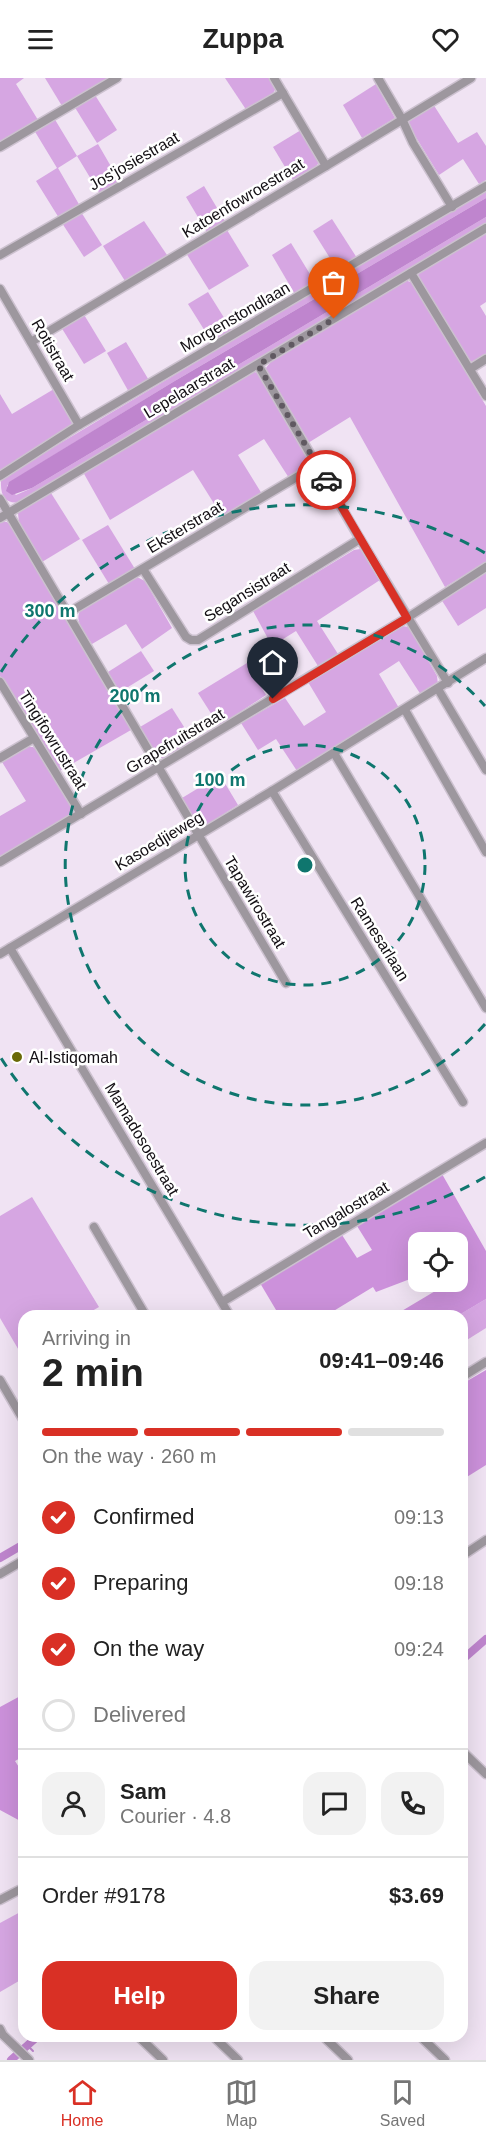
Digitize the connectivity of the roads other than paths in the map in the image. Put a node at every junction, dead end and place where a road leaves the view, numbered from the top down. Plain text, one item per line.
1 (117, 78) edge
2 (274, 78) edge
3 (378, 78) edge
4 (471, 78) edge
5 (283, 93) junction
6 (402, 119) junction
7 (0, 147) edge
8 (326, 166) junction
9 (486, 186) edge
10 (452, 207) junction
11 (486, 228) edge
12 (0, 255) edge
13 (411, 273) junction
14 (0, 289) edge
15 (31, 342) junction
16 (486, 359) edge
17 (258, 365) junction
18 (470, 369) junction
19 (486, 396) edge
20 (79, 425) junction
21 (317, 465) junction
22 (0, 476) edge
23 (0, 499) edge
24 (4, 515) edge
25 (360, 539) junction
26 (486, 567) edge
27 (143, 570) junction
28 (68, 613) junction
29 (407, 618) junction
30 (486, 658) edge
31 (0, 682) edge
32 (448, 683) junction
33 (438, 689) junction
34 (405, 710) junction
35 (34, 738) junction
36 (334, 753) junction
37 (0, 758) edge
38 (158, 768) junction
39 (486, 770) edge
40 (272, 791) junction
41 (81, 814) junction
42 (198, 836) junction
43 (486, 852) edge
44 (0, 862) edge
45 (10, 948) junction
46 (0, 954) edge
47 (286, 983) dead end
48 (486, 1008) edge
49 (463, 1102) dead end
50 (486, 1143) edge
51 (94, 1227) dead end
52 (222, 1302) junction
53 (142, 1310) edge
54 (227, 1310) edge
55 (486, 1362) edge
56 (468, 1373) edge
57 (0, 1380) edge
58 (18, 1411) edge
59 (486, 1540) edge
60 (468, 1552) edge
61 (18, 1564) edge
62 (0, 1574) edge
63 (468, 1757) edge
64 (486, 1774) edge
65 (18, 1891) edge
66 (0, 1900) edge
67 (0, 2029) edge
68 (144, 2042) edge
69 (219, 2042) edge
70 (329, 2042) edge
71 (426, 2042) edge
72 (29, 2060) edge
73 (164, 2060) edge
74 (238, 2060) edge
75 (348, 2060) edge
76 (445, 2060) edge

1 - 7 street
2 - 5 street
3 - 6 street
4 - 6 street, Katoenfowroestraat
5 - 8 street
5 - 12 street, Jos'josiestraat
6 - 8 street, Katoenfowroestraat
6 - 10 street
8 - 15 street, Katoenfowroestraat
9 - 10 street, Morgenstondlaan
10 - 20 street, Morgenstondlaan
11 - 13 street, Lepelaarstraat
13 - 17 street, Lepelaarstraat
13 - 18 street
14 - 15 street, Rotistraat
15 - 20 street, Rotistraat
16 - 18 street
17 - 21 street
17 - 24 street, Lepelaarstraat
18 - 19 street
20 - 22 street, Morgenstondlaan
21 - 25 street
21 - 27 street, Eksterstraat
23 - 24 street, Tapawirostraat
24 - 28 street, Tapawirostraat
25 - 27 street, Segansistraat
25 - 29 street
26 - 29 street, Grapefruitstraat
27 - 28 street, Eksterstraat
28 - 38 street, Tapawirostraat
29 - 32 street
29 - 38 street, Grapefruitstraat
30 - 32 street, Kasoedjieweg
31 - 35 street, Tingifowrustraat
32 - 33 street, Kasoedjieweg
33 - 34 street, Kasoedjieweg
33 - 39 street
34 - 36 street, Kasoedjieweg
34 - 43 street
35 - 37 street
35 - 41 street, Tingifowrustraat
36 - 40 street, Kasoedjieweg
36 - 48 street
38 - 41 street, Grapefruitstraat
38 - 42 street, Tapawirostraat
40 - 42 street, Kasoedjieweg
40 - 49 street, Ramesarlaan
41 - 44 street, Grapefruitstraat
42 - 45 street, Kasoedjieweg
42 - 47 street, Tapawirostraat
45 - 46 street, Kasoedjieweg
45 - 52 street, Mamadosoestraat
50 - 52 street, Tangalostraat
51 - 53 street
52 - 54 street, Mamadosoestraat
55 - 56 street
57 - 58 street
59 - 60 street
61 - 62 street
63 - 64 street
65 - 66 street
67 - 72 street
68 - 73 street
69 - 74 street
70 - 75 street
71 - 76 street

